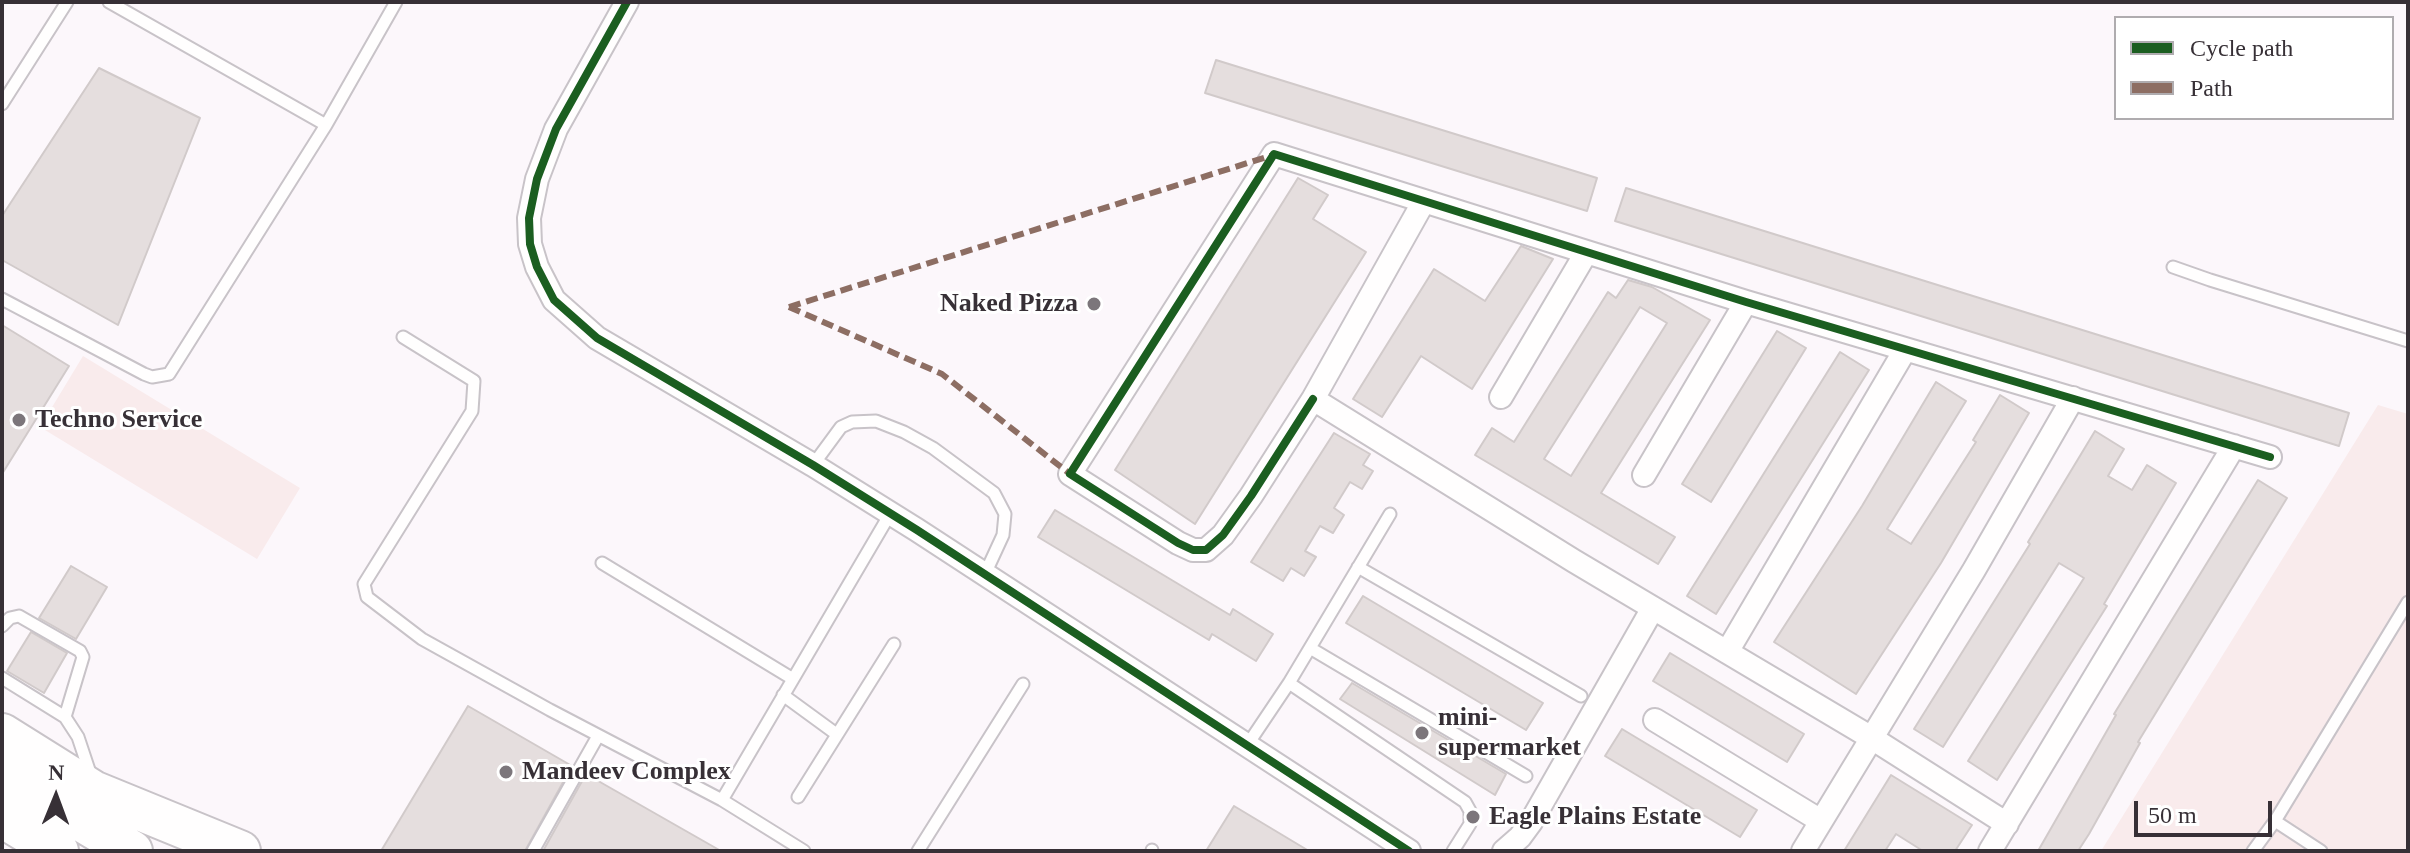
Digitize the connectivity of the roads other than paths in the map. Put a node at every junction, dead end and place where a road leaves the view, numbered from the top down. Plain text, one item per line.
1 (67, 2) edge
2 (109, 2) edge
3 (396, 2) edge
4 (627, 2) edge
5 (2, 104) edge
6 (326, 125) junction
7 (1424, 201) junction
8 (1586, 253) junction
9 (2173, 267) dead end
10 (2, 299) edge
11 (1746, 302) junction
12 (403, 337) dead end
13 (2408, 341) edge
14 (1905, 350) junction
15 (1501, 397) dead end
16 (2073, 398) junction
17 (1313, 399) junction
18 (2234, 446) junction
19 (2270, 457) dead end
20 (813, 465) junction
21 (1644, 475) dead end
22 (890, 514) junction
23 (1390, 514) dead end
24 (602, 563) dead end
25 (1358, 567) junction
26 (985, 574) junction
27 (2408, 602) edge
28 (1653, 608) junction
29 (2, 626) edge
30 (894, 644) dead end
31 (1310, 648) junction
32 (1727, 652) junction
33 (2, 678) edge
34 (793, 679) junction
35 (1289, 683) junction
36 (1023, 684) dead end
37 (783, 695) junction
38 (1581, 696) dead end
39 (65, 717) junction
40 (1655, 720) dead end
41 (835, 733) junction
42 (2, 734) edge
43 (598, 736) junction
44 (1870, 737) junction
45 (1248, 744) junction
46 (2, 774) edge
47 (1526, 776) dead end
48 (93, 791) junction
49 (798, 797) dead end
50 (722, 800) junction
51 (2, 817) edge
52 (1821, 821) junction
53 (2275, 821) junction
54 (2007, 824) junction
55 (58, 851) edge
56 (132, 851) edge
57 (144, 851) edge
58 (240, 851) edge
59 (533, 851) edge
60 (804, 851) edge
61 (918, 851) edge
62 (1409, 851) edge
63 (1453, 851) edge
64 (1504, 851) edge
65 (1803, 851) edge
66 (1990, 851) edge
67 (2253, 851) edge
68 (2321, 851) edge

1 - 5 lane
2 - 6 lane
3 - 6 lane
4 - 20 street
6 - 10 lane
7 - 8 street
7 - 17 street
7 - 17 street
8 - 11 street
8 - 15 street
9 - 13 lane
11 - 14 street
11 - 21 street
12 - 43 lane
14 - 16 street
14 - 32 street
16 - 18 street
16 - 44 street
17 - 28 street
18 - 19 street
18 - 54 street
20 - 22 street
20 - 26 lane
22 - 26 street
22 - 34 lane
23 - 25 lane
24 - 34 lane
25 - 31 lane
25 - 38 lane
26 - 45 street
27 - 53 lane
28 - 32 street
28 - 64 street
29 - 39 lane
30 - 41 lane
31 - 35 lane
31 - 47 lane
32 - 44 street
33 - 39 lane
34 - 37 lane
35 - 45 lane
35 - 63 lane
36 - 61 lane
37 - 41 lane
37 - 50 lane
39 - 48 lane
40 - 52 street
41 - 49 lane
42 - 48 highway
43 - 50 lane
43 - 59 lane
44 - 52 street
44 - 54 street
45 - 62 street
46 - 56 highway
48 - 57 highway
48 - 58 highway
50 - 60 lane
51 - 55 highway
52 - 65 street
53 - 67 lane
53 - 68 lane
54 - 66 street

